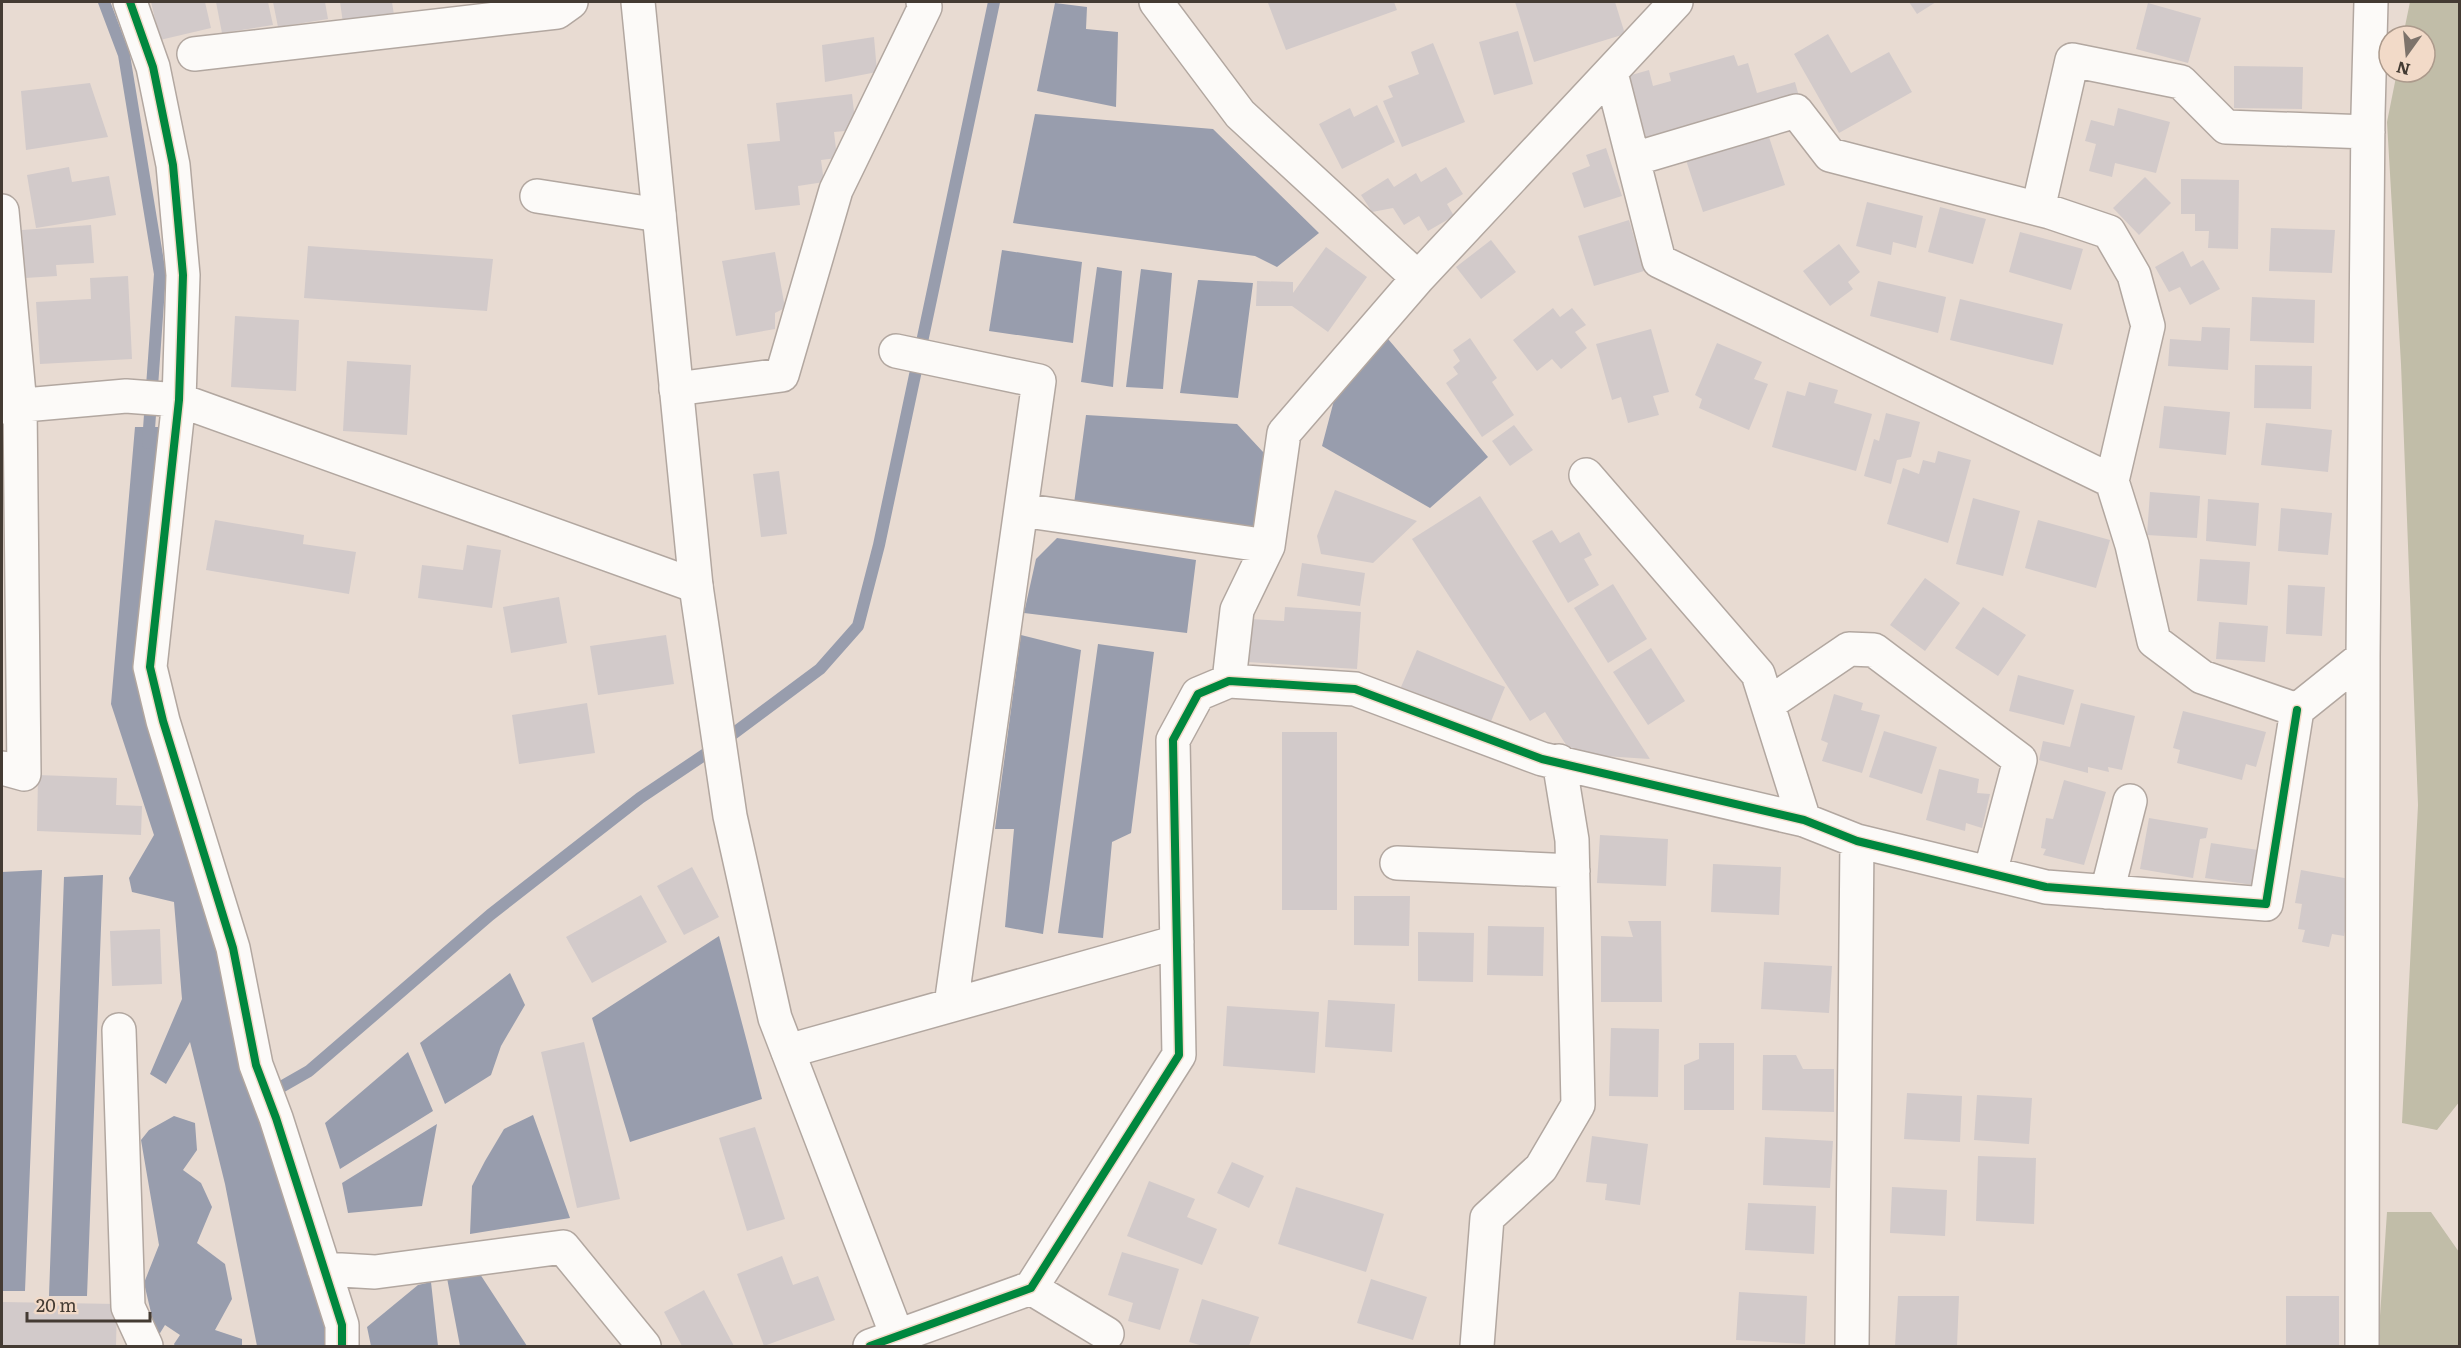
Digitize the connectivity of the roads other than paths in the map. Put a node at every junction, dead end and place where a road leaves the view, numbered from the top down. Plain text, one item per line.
1 (130, 2) edge
2 (571, 2) edge
3 (638, 2) edge
4 (922, 2) edge
5 (1155, 2) edge
6 (1676, 2) edge
7 (2372, 2) edge
8 (194, 54) dead end
9 (1611, 73) junction
10 (2368, 132) junction
11 (1634, 159) junction
12 (537, 196) dead end
13 (2038, 209) junction
14 (2, 211) edge
15 (659, 215) junction
16 (1418, 278) junction
17 (896, 351) dead end
18 (676, 389) junction
19 (179, 400) junction
20 (11, 406) edge
21 (1586, 475) dead end
22 (2112, 481) junction
23 (1021, 510) junction
24 (1268, 546) junction
25 (696, 586) junction
26 (2363, 657) junction
27 (1229, 681) junction
28 (1768, 704) junction
29 (2297, 710) junction
30 (1559, 761) junction
31 (2, 768) edge
32 (2130, 801) dead end
33 (1804, 819) junction
34 (1857, 841) junction
35 (1397, 863) dead end
36 (1573, 871) junction
37 (1990, 873) junction
38 (2107, 892) junction
39 (1177, 942) junction
40 (951, 1005) junction
41 (120, 1030) dead end
42 (788, 1051) junction
43 (324, 1269) junction
44 (1031, 1288) junction
45 (1107, 1334) dead end
46 (889, 1343) edge
47 (146, 1347) edge
48 (342, 1347) edge
49 (644, 1347) edge
50 (1477, 1347) edge
51 (1852, 1347) edge
52 (2362, 1347) edge

1 - 19 street
2 - 8 street
3 - 15 street
4 - 18 street
5 - 16 street
6 - 9 street
7 - 10 street
9 - 11 street
9 - 16 street
10 - 13 street
10 - 26 street
11 - 13 street
11 - 22 street
12 - 15 street
13 - 22 street
14 - 20 street
15 - 18 street
16 - 24 street
17 - 23 street
18 - 25 street
19 - 20 street
19 - 25 street
19 - 43 street
20 - 31 street
21 - 28 street
22 - 29 street
23 - 24 street
23 - 40 street
24 - 27 street
25 - 42 street
26 - 29 street
26 - 52 street
27 - 30 street
27 - 39 street
28 - 33 street
28 - 37 street
29 - 38 street
30 - 33 street
30 - 36 street
32 - 38 street
33 - 34 street
34 - 37 street
34 - 51 street
35 - 36 street
36 - 50 street
37 - 38 street
39 - 40 street
39 - 44 street
40 - 42 street
41 - 47 street
42 - 46 street
43 - 48 street
43 - 49 street
44 - 45 street
44 - 46 street

